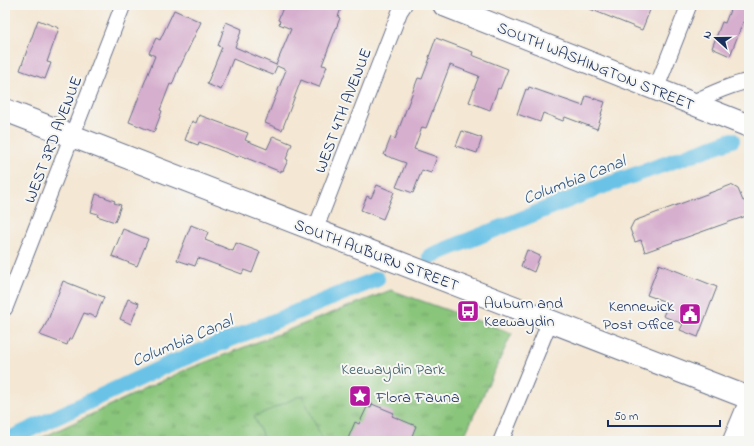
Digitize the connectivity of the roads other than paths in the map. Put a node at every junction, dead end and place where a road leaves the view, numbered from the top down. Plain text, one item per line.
1 (123, 5) edge
2 (404, 5) edge
3 (444, 5) edge
4 (689, 5) edge
5 (749, 81) edge
6 (656, 89) junction
7 (692, 103) junction
8 (5, 110) edge
9 (749, 126) edge
10 (72, 136) junction
11 (315, 230) junction
12 (5, 308) edge
13 (550, 321) junction
14 (749, 398) edge
15 (749, 405) edge
16 (500, 441) edge
17 (734, 441) edge

1 - 10 street, WEST 3RD AVENUE
2 - 11 street, WEST 4TH AVENUE
3 - 6 street, SOUTH WASHINGTON STREET
4 - 6 street
5 - 7 street
6 - 7 street, SOUTH WASHINGTON STREET
7 - 9 street, SOUTH WASHINGTON STREET
8 - 10 street, SOUTH AUBURN STREET
10 - 11 street, SOUTH AUBURN STREET
10 - 12 street, WEST 3RD AVENUE
11 - 13 street, SOUTH AUBURN STREET
13 - 14 street, SOUTH AUBURN STREET
13 - 16 street
15 - 17 street

